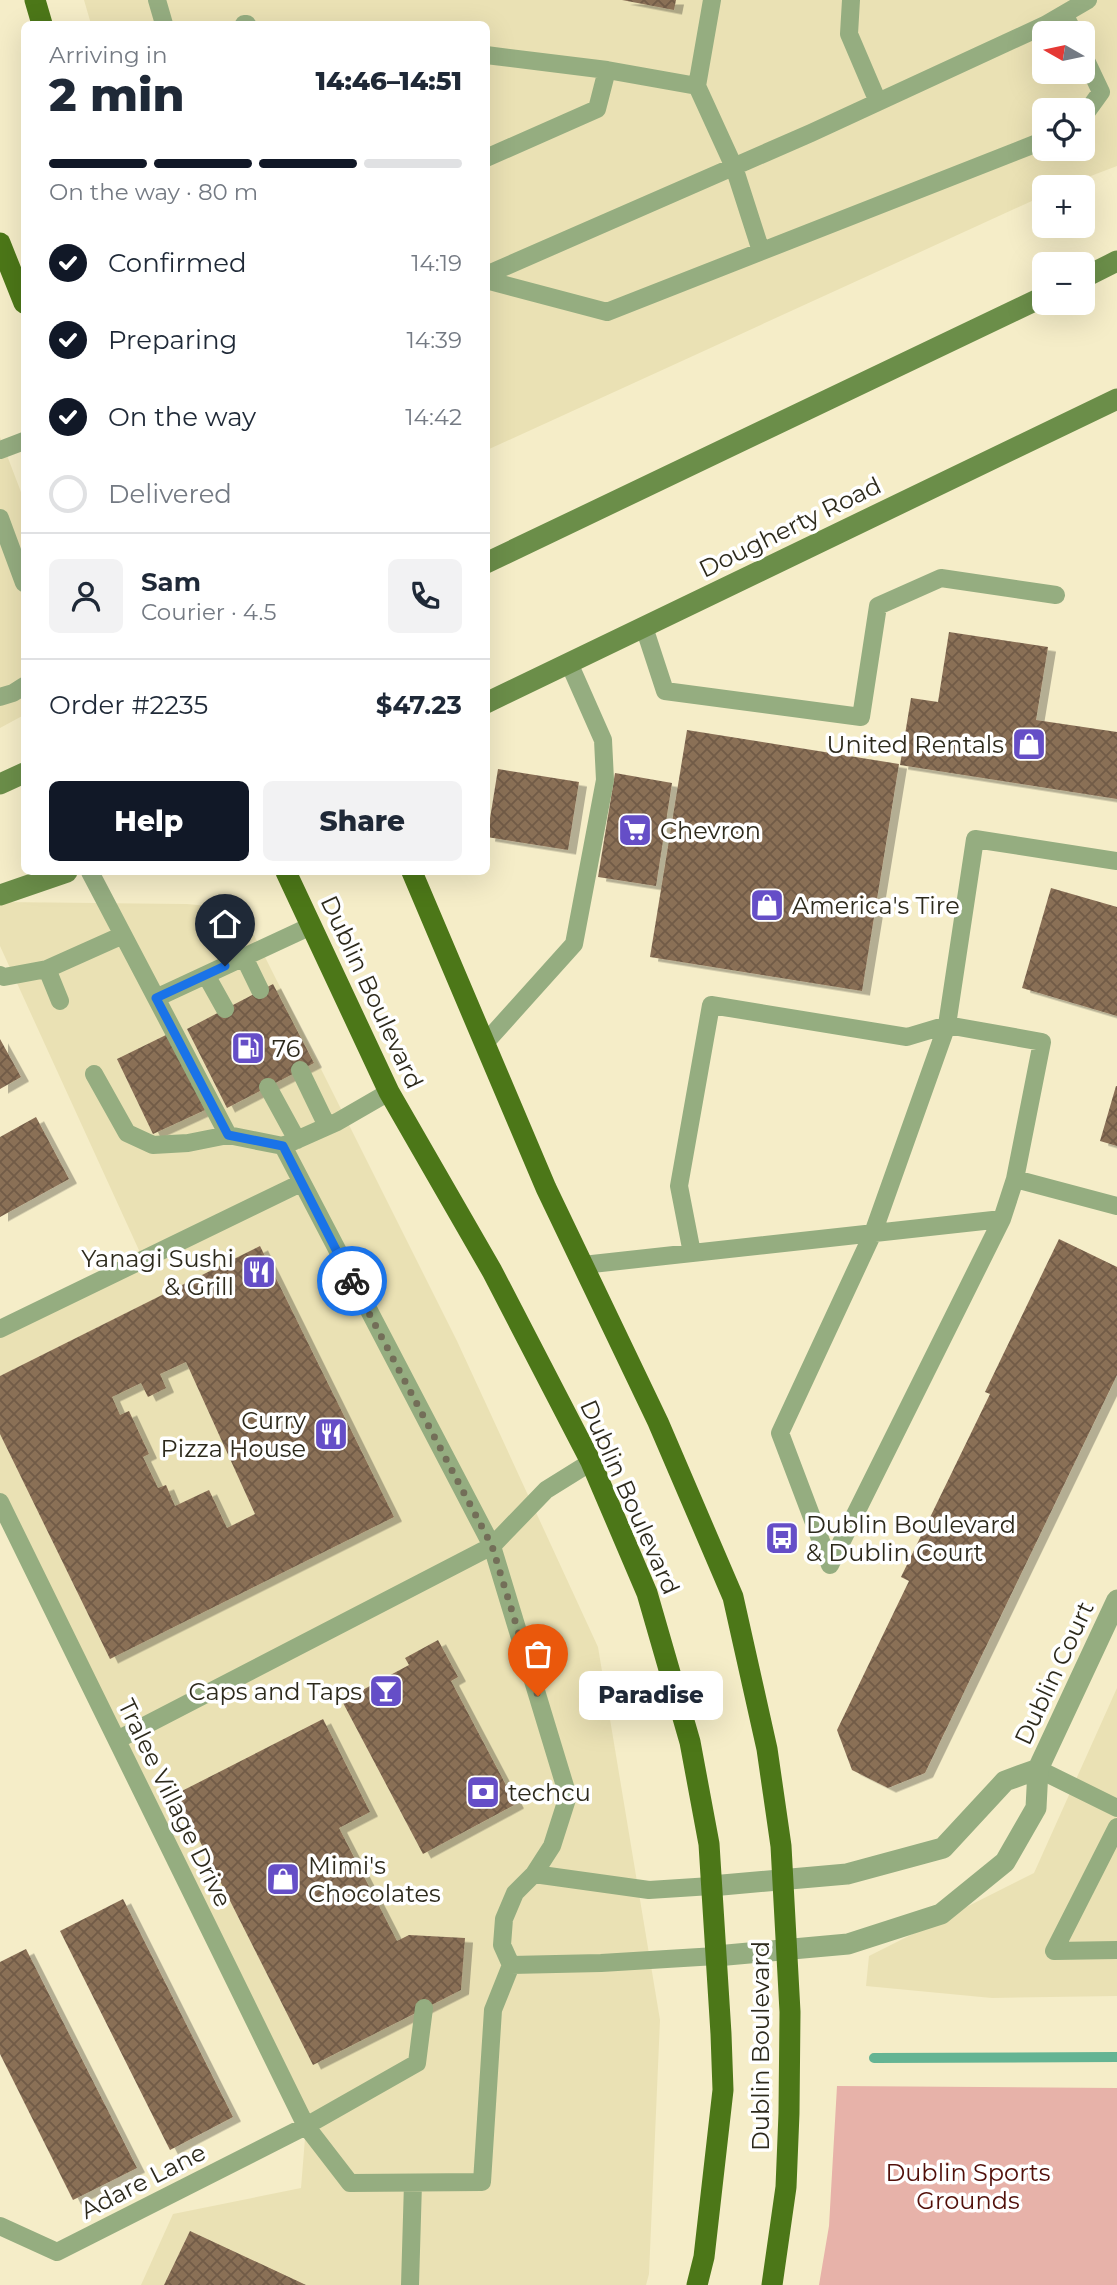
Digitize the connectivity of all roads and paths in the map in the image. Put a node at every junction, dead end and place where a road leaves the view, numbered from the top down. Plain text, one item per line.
1 (35, 0) edge
2 (157, 0) edge
3 (712, 0) edge
4 (851, 0) edge
5 (1088, 0) edge
6 (1065, 14) junction
7 (41, 21) edge
8 (163, 21) edge
9 (1068, 21) edge
10 (490, 55) edge
11 (607, 70) junction
12 (1096, 81) edge
13 (697, 86) junction
14 (1095, 100) edge
15 (878, 102) junction
16 (1032, 145) edge
17 (490, 156) edge
18 (734, 167) junction
19 (0, 243) edge
20 (761, 251) junction
21 (1117, 261) edge
22 (1095, 272) edge
23 (490, 276) edge
24 (490, 279) edge
25 (21, 296) edge
26 (1032, 302) edge
27 (1117, 399) edge
28 (21, 442) edge
29 (0, 450) edge
30 (0, 518) edge
31 (490, 561) edge
32 (21, 575) edge
33 (1056, 595) dead end
34 (644, 627) junction
35 (569, 663) junction
36 (21, 688) edge
37 (0, 697) edge
38 (490, 701) edge
39 (21, 774) edge
40 (0, 784) edge
41 (1117, 861) edge
42 (58, 875) edge
43 (92, 875) edge
44 (287, 875) edge
45 (413, 875) edge
46 (0, 895) edge
47 (312, 926) junction
48 (123, 935) junction
49 (244, 957) junction
50 (47, 969) junction
51 (0, 975) edge
52 (206, 975) junction
53 (260, 990) dead end
54 (156, 998) junction
55 (60, 1001) dead end
56 (225, 1009) dead end
57 (947, 1025) junction
58 (485, 1043) junction
59 (300, 1070) dead end
60 (94, 1074) dead end
61 (268, 1087) dead end
62 (389, 1092) junction
63 (327, 1126) junction
64 (228, 1135) junction
65 (290, 1143) junction
66 (1015, 1179) junction
67 (301, 1183) junction
68 (1117, 1206) edge
69 (1002, 1219) junction
70 (873, 1233) junction
71 (692, 1253) junction
72 (583, 1265) junction
73 (0, 1329) edge
74 (592, 1462) junction
75 (0, 1502) edge
76 (492, 1546) junction
77 (1117, 1600) edge
78 (117, 1741) junction
79 (1038, 1769) junction
80 (1117, 1808) edge
81 (1117, 1827) edge
82 (534, 1874) junction
83 (782, 1880) junction
84 (711, 1886) junction
85 (787, 1950) junction
86 (1117, 1950) edge
87 (716, 1956) junction
88 (511, 1965) junction
89 (424, 2008) dead end
90 (306, 2126) junction
91 (413, 2183) junction
92 (0, 2226) edge
93 (410, 2285) edge
94 (697, 2285) edge
95 (772, 2285) edge

1 - 7 main road
2 - 8 lane
3 - 13 lane
4 - 15 lane
5 - 6 lane
6 - 9 lane
6 - 15 lane
10 - 11 lane
11 - 13 lane
11 - 17 lane
12 - 14 lane
13 - 18 lane
15 - 18 lane
16 - 20 lane
18 - 20 lane
18 - 23 lane
19 - 25 main road
20 - 24 lane
21 - 22 main road
26 - 31 main road
27 - 34 main road, Dougherty Road
28 - 29 lane
30 - 32 lane
33 - 34 lane
34 - 35 main road, Dougherty Road
35 - 38 main road, Dougherty Road
35 - 58 lane
36 - 37 lane
39 - 40 main road
41 - 57 lane
42 - 46 main road
43 - 48 lane
44 - 47 main road, Dublin Boulevard
45 - 58 main road, Dublin Boulevard
47 - 49 lane
47 - 62 main road, Dublin Boulevard
48 - 50 lane
48 - 54 lane
49 - 52 lane
49 - 53 lane
50 - 51 lane
50 - 55 lane
52 - 54 lane
52 - 56 lane
54 - 64 lane
57 - 66 lane
57 - 70 lane
57 - 71 lane
58 - 72 main road, Dublin Boulevard
59 - 63 lane
60 - 64 lane
61 - 65 lane
62 - 63 lane
62 - 74 main road, Dublin Boulevard
63 - 65 lane
64 - 65 lane
65 - 67 lane
66 - 68 lane
66 - 69 lane
67 - 73 lane
67 - 76 lane
69 - 70 lane
69 - 70 lane
70 - 71 lane
71 - 72 lane
72 - 83 main road, Dublin Boulevard
74 - 76 lane
74 - 84 main road, Dublin Boulevard
75 - 78 lane, Tralee Village Drive
76 - 78 lane
76 - 82 lane
77 - 79 street, Dublin Court
78 - 90 lane, Tralee Village Drive
79 - 80 lane
79 - 83 street, Dublin Court
79 - 85 street, Dublin Court
81 - 86 lane
82 - 84 lane
82 - 88 lane
83 - 84 street, Dublin Court
83 - 85 main road, Dublin Boulevard
84 - 87 main road, Dublin Boulevard
85 - 87 street, Dublin Court
85 - 95 main road, Dublin Boulevard
87 - 88 lane
87 - 94 main road, Dublin Boulevard
88 - 91 lane
89 - 90 lane
90 - 91 lane, Tralee Village Drive
90 - 92 lane, Adare Lane
91 - 93 lane

